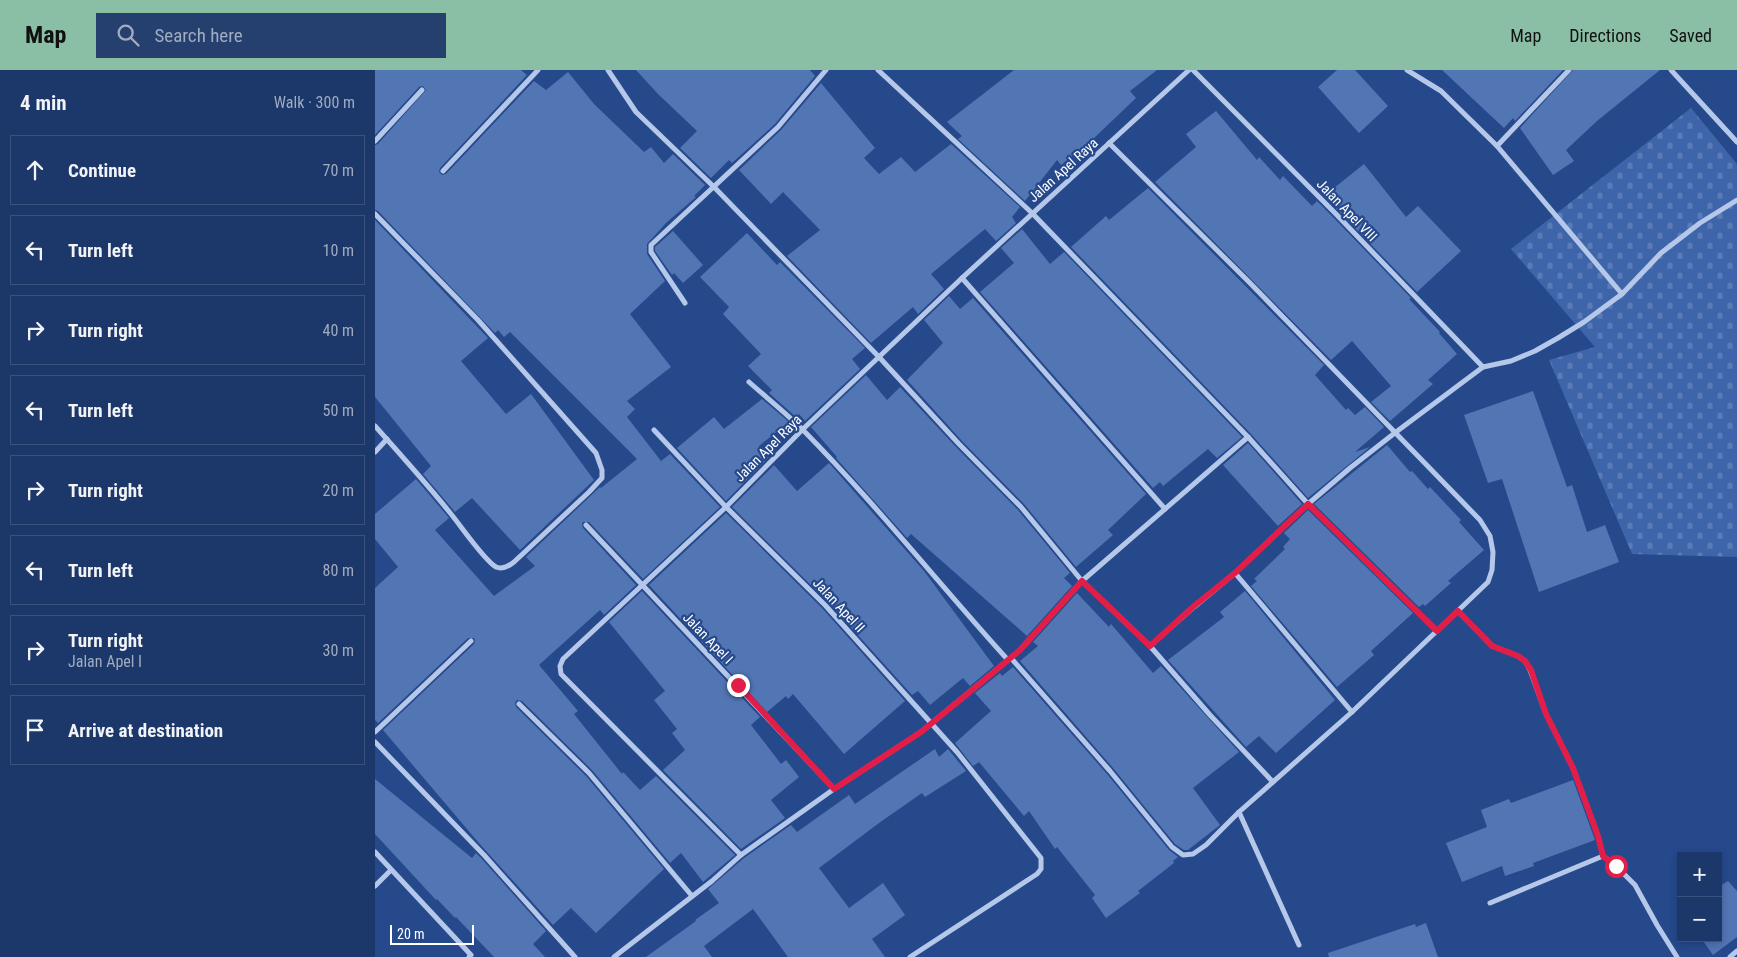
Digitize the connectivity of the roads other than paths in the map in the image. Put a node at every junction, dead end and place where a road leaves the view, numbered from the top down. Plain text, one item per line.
1 (538, 70) edge
2 (608, 70) edge
3 (826, 70) edge
4 (878, 70) edge
5 (1191, 70) edge
6 (1407, 70) edge
7 (1569, 70) edge
8 (1671, 70) edge
9 (422, 90) dead end
10 (375, 141) edge
11 (1737, 142) edge
12 (1109, 143) junction
13 (1497, 146) junction
14 (443, 171) dead end
15 (714, 187) junction
16 (1737, 200) edge
17 (1032, 213) junction
18 (375, 214) edge
19 (963, 278) junction
20 (1622, 294) junction
21 (685, 303) dead end
22 (879, 357) junction
23 (1483, 367) junction
24 (749, 382) dead end
25 (375, 426) edge
26 (654, 430) dead end
27 (802, 430) junction
28 (1396, 432) junction
29 (1248, 437) junction
30 (387, 439) junction
31 (375, 452) edge
32 (1308, 504) junction
33 (726, 507) junction
34 (1165, 509) junction
35 (586, 525) dead end
36 (1235, 573) junction
37 (1082, 581) junction
38 (642, 586) junction
39 (1458, 611) junction
40 (1437, 631) junction
41 (471, 641) dead end
42 (1150, 646) junction
43 (1009, 659) junction
44 (519, 704) dead end
45 (1352, 712) junction
46 (931, 723) junction
47 (375, 732) edge
48 (375, 742) edge
49 (1273, 782) junction
50 (834, 789) junction
51 (1239, 812) junction
52 (375, 852) edge
53 (741, 855) junction
54 (1603, 856) junction
55 (391, 870) junction
56 (375, 886) edge
57 (692, 896) junction
58 (1490, 904) dead end
59 (1299, 945) dead end
60 (1737, 951) edge
61 (618, 956) edge
62 (469, 957) edge
63 (575, 957) edge
64 (910, 957) edge
65 (1677, 957) edge
66 (1730, 957) edge

1 - 14 street
2 - 15 street
3 - 15 street
4 - 17 street
5 - 12 street, Jalan Apel Raya
5 - 23 street, Jalan Apel VIII
6 - 13 street
7 - 13 street
8 - 11 street
9 - 10 street
12 - 17 street, Jalan Apel Raya
12 - 28 street
13 - 20 street
15 - 21 street
15 - 22 street
16 - 20 street
17 - 19 street, Jalan Apel Raya
17 - 29 street
18 - 30 street
19 - 22 street, Jalan Apel Raya
19 - 34 street
20 - 23 street
22 - 27 street, Jalan Apel Raya
22 - 37 street
23 - 28 street
24 - 27 street
25 - 30 street
26 - 33 street, Jalan Apel II
27 - 33 street, Jalan Apel Raya
27 - 43 street
28 - 32 street
28 - 39 street
29 - 32 street
29 - 34 street
30 - 31 street
32 - 36 street
32 - 40 street
33 - 38 street, Jalan Apel Raya
33 - 46 street, Jalan Apel II
34 - 37 street
35 - 38 street, Jalan Apel I
36 - 42 street
36 - 45 street
37 - 42 street
37 - 43 street
38 - 50 street, Jalan Apel I
38 - 53 street, Jalan Apel Raya
39 - 40 street
39 - 54 street
40 - 45 street
41 - 47 street
42 - 49 street
43 - 46 street
43 - 51 street
44 - 57 street
45 - 49 street
46 - 50 street
46 - 64 street, Jalan Apel II
48 - 63 street
49 - 51 street
50 - 53 street
51 - 59 street
52 - 55 street
53 - 57 street
54 - 58 street
54 - 65 street
55 - 56 street
55 - 62 street
57 - 61 street
60 - 66 street

